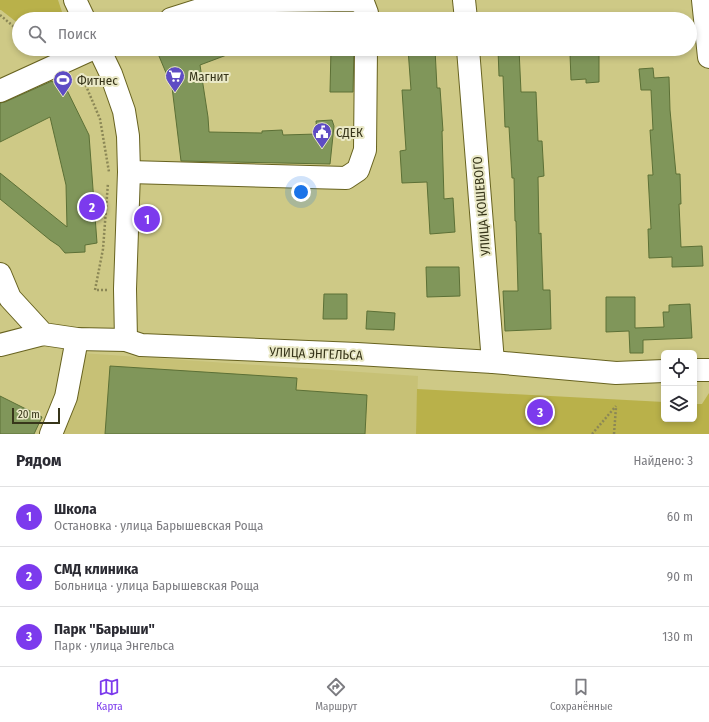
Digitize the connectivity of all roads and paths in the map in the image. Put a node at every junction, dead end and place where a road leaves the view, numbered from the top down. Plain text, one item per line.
1 (75, 0) edge
2 (464, 0) edge
3 (703, 0) edge
4 (81, 12) edge
5 (193, 12) edge
6 (367, 12) edge
7 (465, 12) edge
8 (0, 15) edge
9 (12, 25) edge
10 (77, 56) edge
11 (102, 56) edge
12 (366, 56) edge
13 (469, 56) edge
14 (709, 57) edge
15 (64, 62) junction
16 (0, 91) edge
17 (119, 172) junction
18 (108, 180) dead end
19 (0, 274) edge
20 (125, 289) junction
21 (43, 334) junction
22 (77, 339) junction
23 (126, 340) junction
24 (0, 345) edge
25 (493, 362) junction
26 (697, 370) edge
27 (709, 370) edge
28 (661, 371) edge
29 (51, 434) edge
30 (592, 434) edge
31 (614, 434) edge

1 - 4 street
2 - 7 street
3 - 14 street
5 - 6 street
8 - 9 path
10 - 15 street
11 - 17 street
12 - 17 street
13 - 25 street, УЛИЦА КОШЕВОГО
15 - 16 street
15 - 17 path
17 - 20 street
18 - 20 path
19 - 21 street
20 - 23 street
21 - 22 street, УЛИЦА ЭНГЕЛЬСА
21 - 24 street
22 - 23 street, УЛИЦА ЭНГЕЛЬСА
22 - 29 street
23 - 25 street, УЛИЦА ЭНГЕЛЬСА
25 - 28 street, УЛИЦА ЭНГЕЛЬСА
26 - 27 street
30 - 31 path

